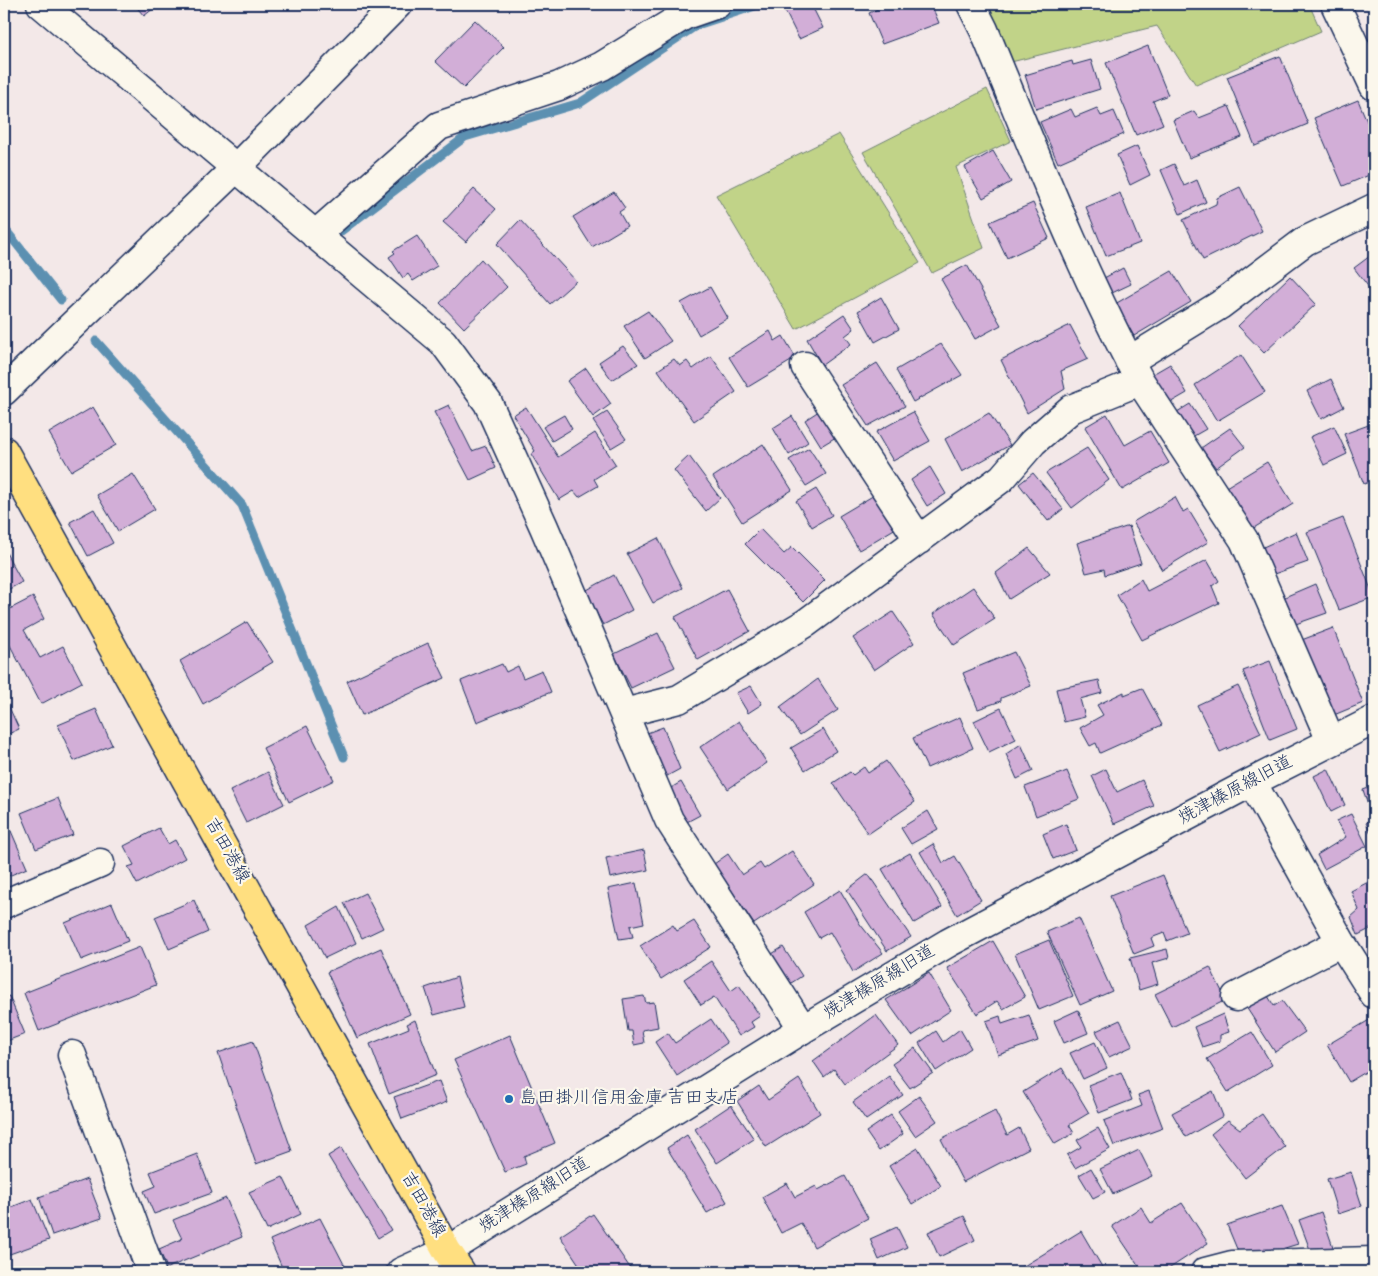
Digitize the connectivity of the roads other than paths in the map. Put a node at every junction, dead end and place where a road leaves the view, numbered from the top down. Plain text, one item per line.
1 (398, 4) edge
2 (717, 4) edge
3 (971, 4) edge
4 (1335, 4) edge
5 (44, 5) edge
6 (1374, 86) edge
7 (236, 168) junction
8 (1374, 208) edge
9 (315, 235) junction
10 (805, 366) dead end
11 (1134, 371) junction
12 (4, 391) edge
13 (4, 452) edge
14 (919, 540) junction
15 (624, 713) junction
16 (1374, 720) edge
17 (1331, 741) junction
18 (1252, 782) junction
19 (100, 863) dead end
20 (4, 904) edge
21 (1341, 942) junction
22 (1374, 994) edge
23 (1236, 997) dead end
24 (802, 1029) junction
25 (72, 1055) dead end
26 (1374, 1261) edge
27 (454, 1262) edge
28 (151, 1272) edge
29 (400, 1272) edge
30 (1205, 1272) edge

1 - 7 street
2 - 9 street
3 - 11 street
4 - 6 street
5 - 7 street
7 - 9 street
7 - 12 street
8 - 11 street
9 - 15 street
10 - 14 street
11 - 14 street
11 - 17 street
13 - 27 main road, 吉田港線
14 - 15 street
15 - 24 street
16 - 17 street, 焼津榛原線旧道
17 - 18 street, 焼津榛原線旧道
18 - 21 street
18 - 24 street, 焼津榛原線旧道
19 - 20 street
21 - 22 street
21 - 23 street
24 - 27 street, 焼津榛原線旧道
25 - 28 street
26 - 30 street
27 - 29 street, 焼津榛原線旧道

